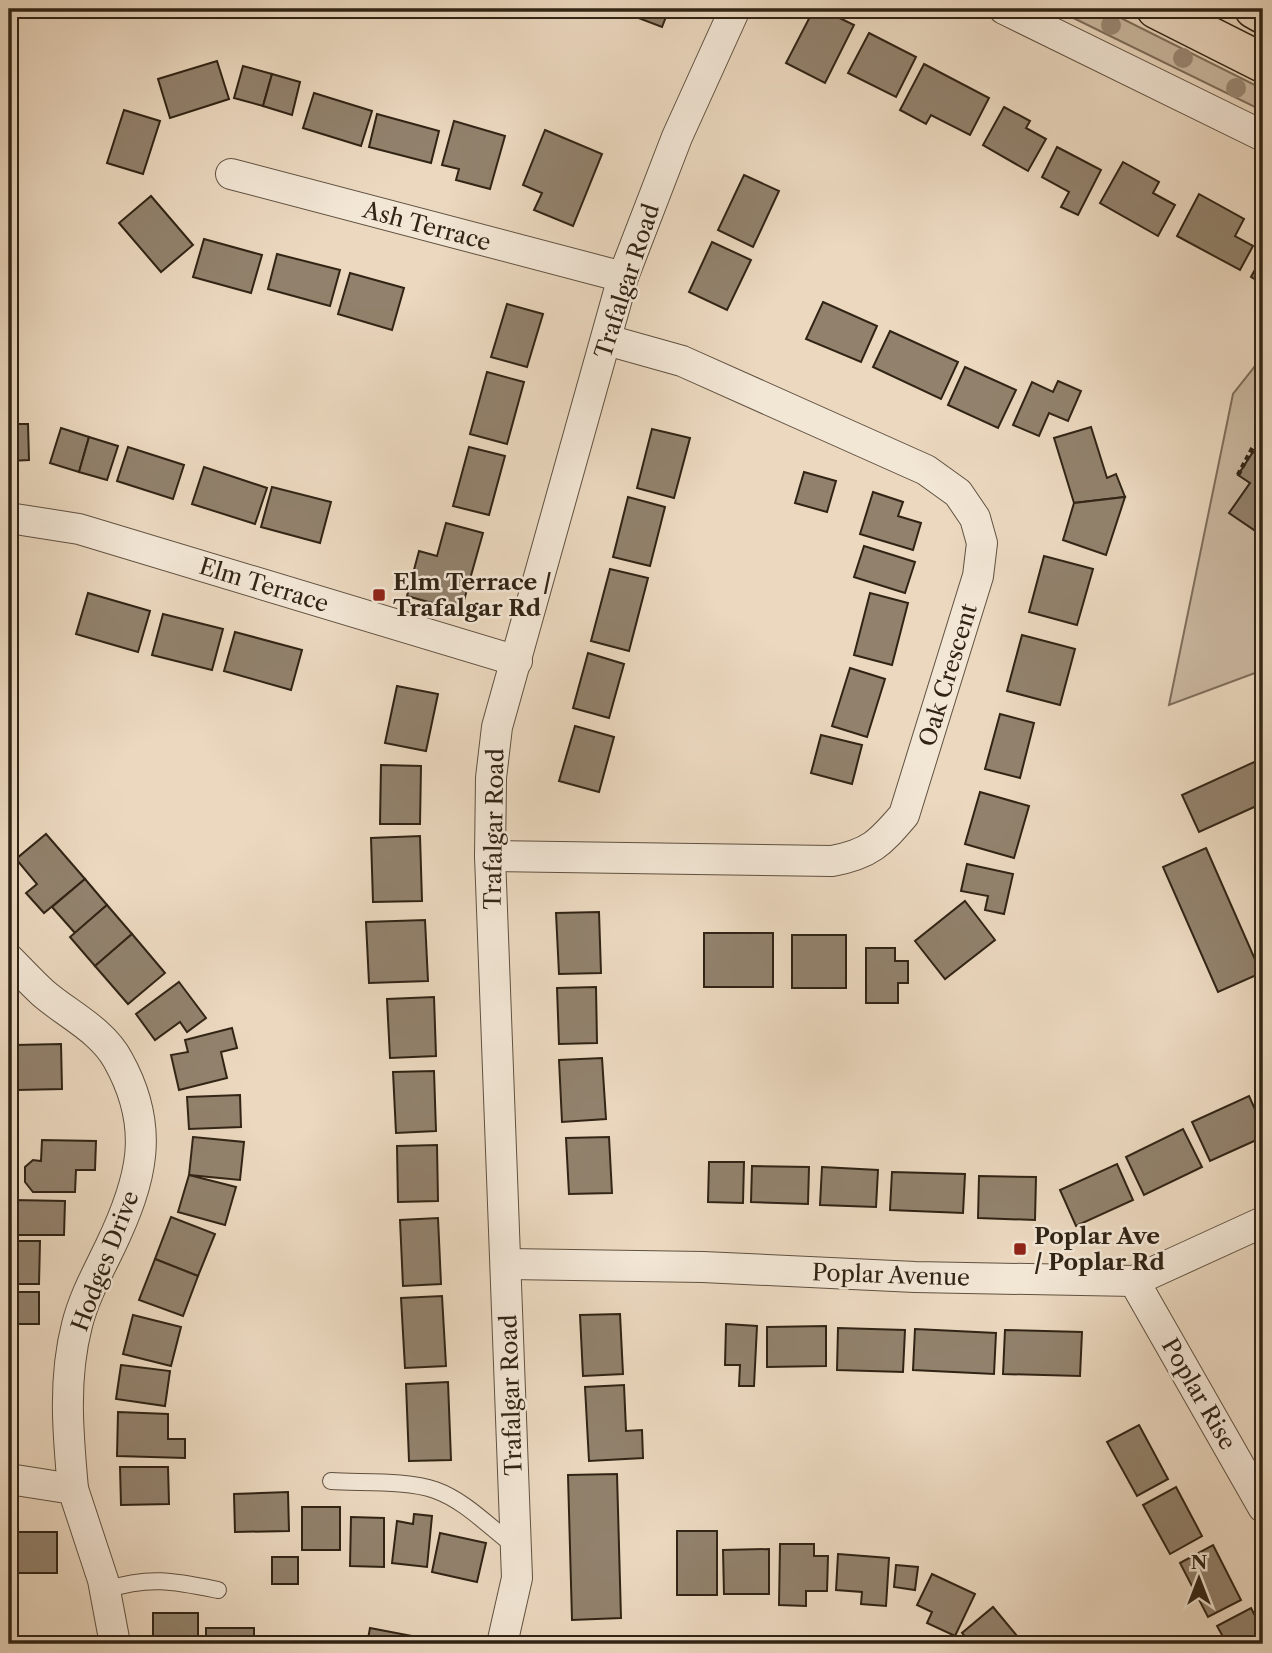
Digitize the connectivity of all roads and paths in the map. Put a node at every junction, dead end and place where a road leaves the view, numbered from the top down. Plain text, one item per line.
1 (735, 9) edge
2 (1004, 9) edge
3 (1156, 9) edge
4 (1254, 9) edge
5 (1263, 14) edge
6 (1263, 63) edge
7 (1263, 136) edge
8 (231, 174) dead end
9 (623, 277) junction
10 (607, 340) junction
11 (1253, 447) dead end
12 (1238, 475) dead end
13 (9, 518) edge
14 (517, 661) junction
15 (490, 856) junction
16 (9, 959) edge
17 (1263, 1222) edge
18 (507, 1264) junction
19 (1134, 1281) junction
20 (9, 1479) edge
21 (331, 1481) dead end
22 (73, 1489) junction
23 (1263, 1507) edge
24 (516, 1547) junction
25 (105, 1590) junction
26 (218, 1590) dead end
27 (115, 1644) edge
28 (502, 1644) edge

1 - 9 street, Trafalgar Road
2 - 7 street
3 - 6 highway
4 - 5 highway
8 - 9 street, Ash Terrace
9 - 10 street, Trafalgar Road
10 - 14 street, Trafalgar Road
10 - 15 street, Oak Crescent
11 - 12 path
13 - 14 street, Elm Terrace
14 - 15 street, Trafalgar Road
15 - 18 street, Trafalgar Road
16 - 22 street, Hodges Drive
17 - 19 street, Poplar Avenue
18 - 19 street, Poplar Avenue
18 - 24 street, Trafalgar Road
19 - 23 street, Poplar Rise
20 - 22 street
21 - 24 lane
22 - 25 street, Hodges Drive
24 - 28 street, Trafalgar Road
25 - 26 lane
25 - 27 street, Hodges Drive

